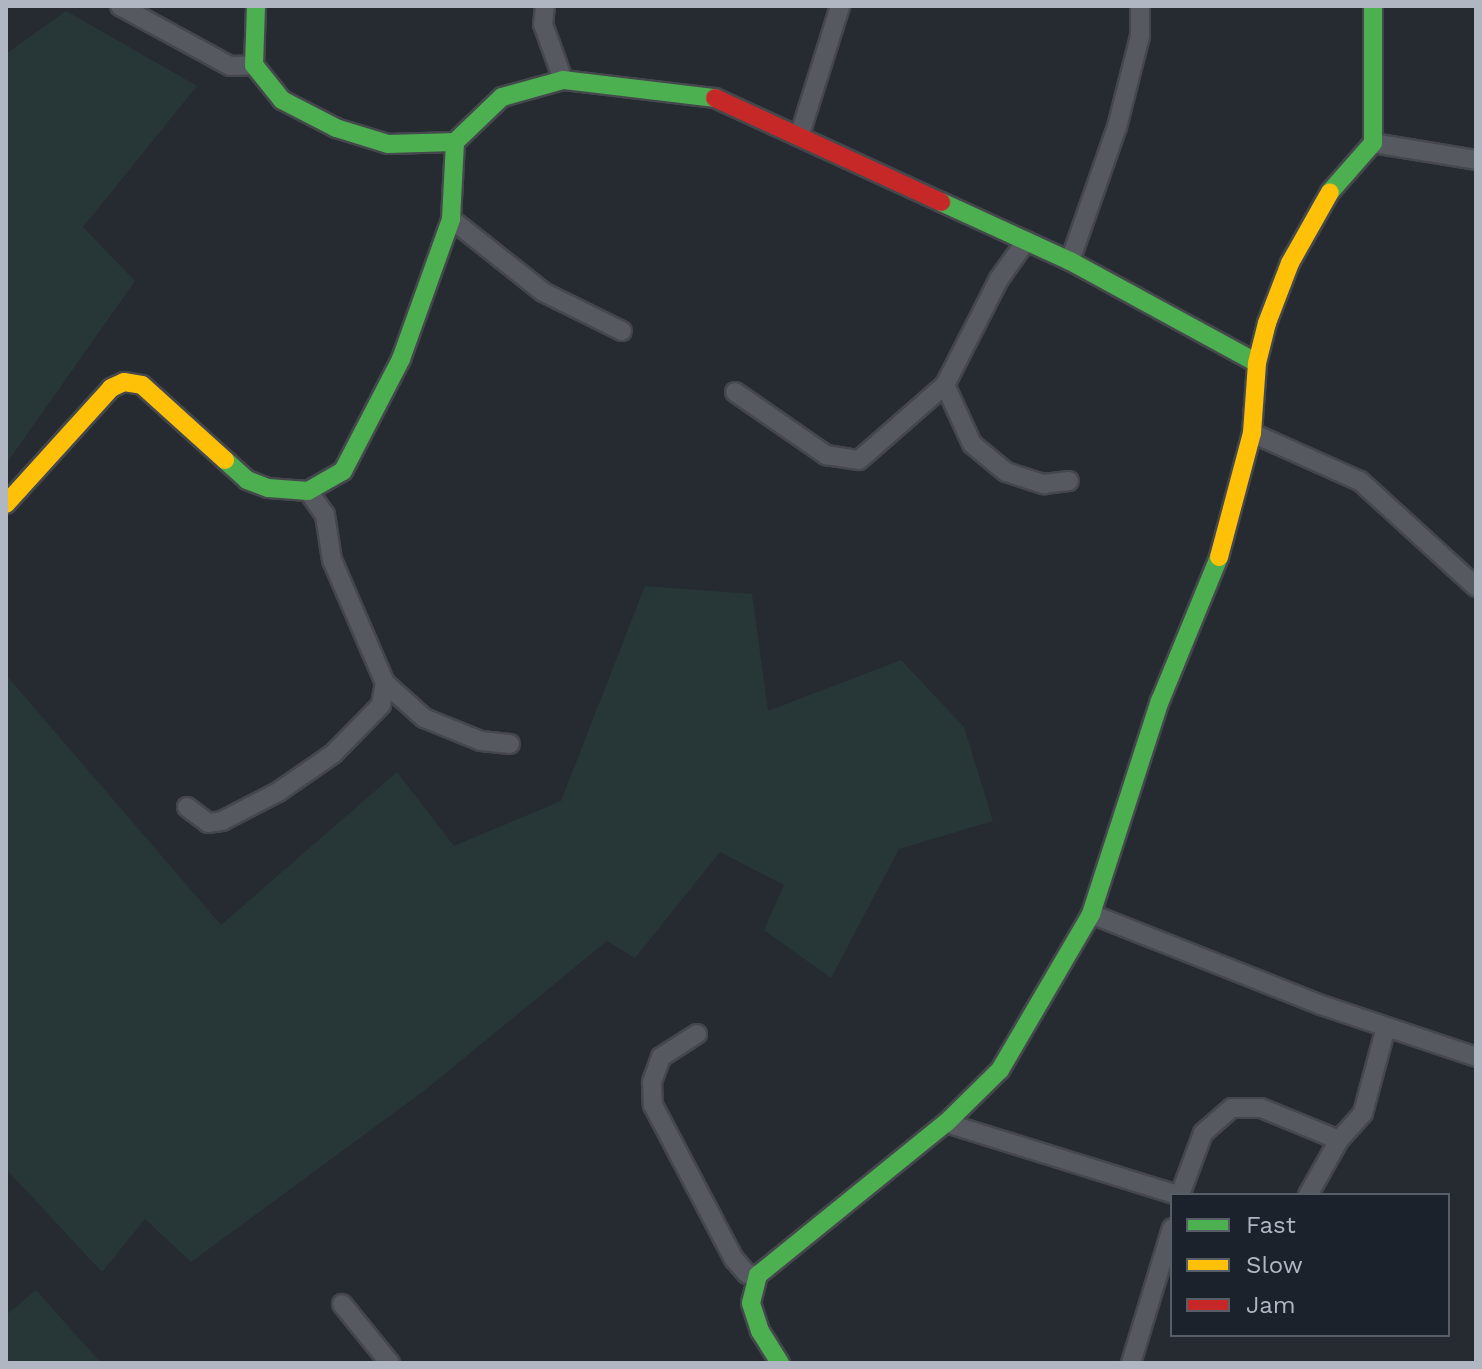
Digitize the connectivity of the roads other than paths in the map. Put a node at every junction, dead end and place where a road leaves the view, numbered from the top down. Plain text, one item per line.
1 (120, 6) edge
2 (256, 6) edge
3 (545, 6) edge
4 (840, 6) edge
5 (1140, 6) edge
6 (1373, 6) edge
7 (254, 65) junction
8 (563, 80) junction
9 (800, 134) junction
10 (455, 142) junction
11 (1373, 143) junction
12 (1476, 160) edge
13 (451, 219) junction
14 (1026, 241) junction
15 (1070, 261) junction
16 (622, 331) dead end
17 (1257, 363) junction
18 (945, 385) junction
19 (735, 392) dead end
20 (1252, 433) junction
21 (1069, 481) dead end
22 (308, 491) junction
23 (6, 504) edge
24 (1476, 587) edge
25 (385, 683) junction
26 (510, 744) dead end
27 (187, 807) dead end
28 (1091, 914) junction
29 (1386, 1027) junction
30 (697, 1034) dead end
31 (1476, 1057) edge
32 (946, 1123) junction
33 (1339, 1140) junction
34 (1173, 1193) edge
35 (1180, 1193) edge
36 (1309, 1193) edge
37 (1170, 1235) edge
38 (758, 1275) junction
39 (342, 1304) dead end
40 (390, 1363) edge
41 (780, 1363) edge
42 (1131, 1363) edge

1 - 7 street
2 - 7 street
3 - 8 street
4 - 9 street
5 - 15 street
6 - 11 street
7 - 10 street
8 - 9 street
8 - 10 street
9 - 14 street
10 - 13 street
11 - 12 street
11 - 17 street
13 - 16 street
13 - 22 street
14 - 15 street
14 - 18 street
15 - 17 street
17 - 20 street
18 - 19 street
18 - 21 street
20 - 24 street
20 - 28 street
22 - 23 street
22 - 25 street
25 - 26 street
25 - 27 street
28 - 29 street
28 - 32 street
29 - 31 street
29 - 33 street
30 - 38 street
32 - 34 street
32 - 38 street
33 - 35 street
33 - 36 street
37 - 42 street
38 - 41 street
39 - 40 street

